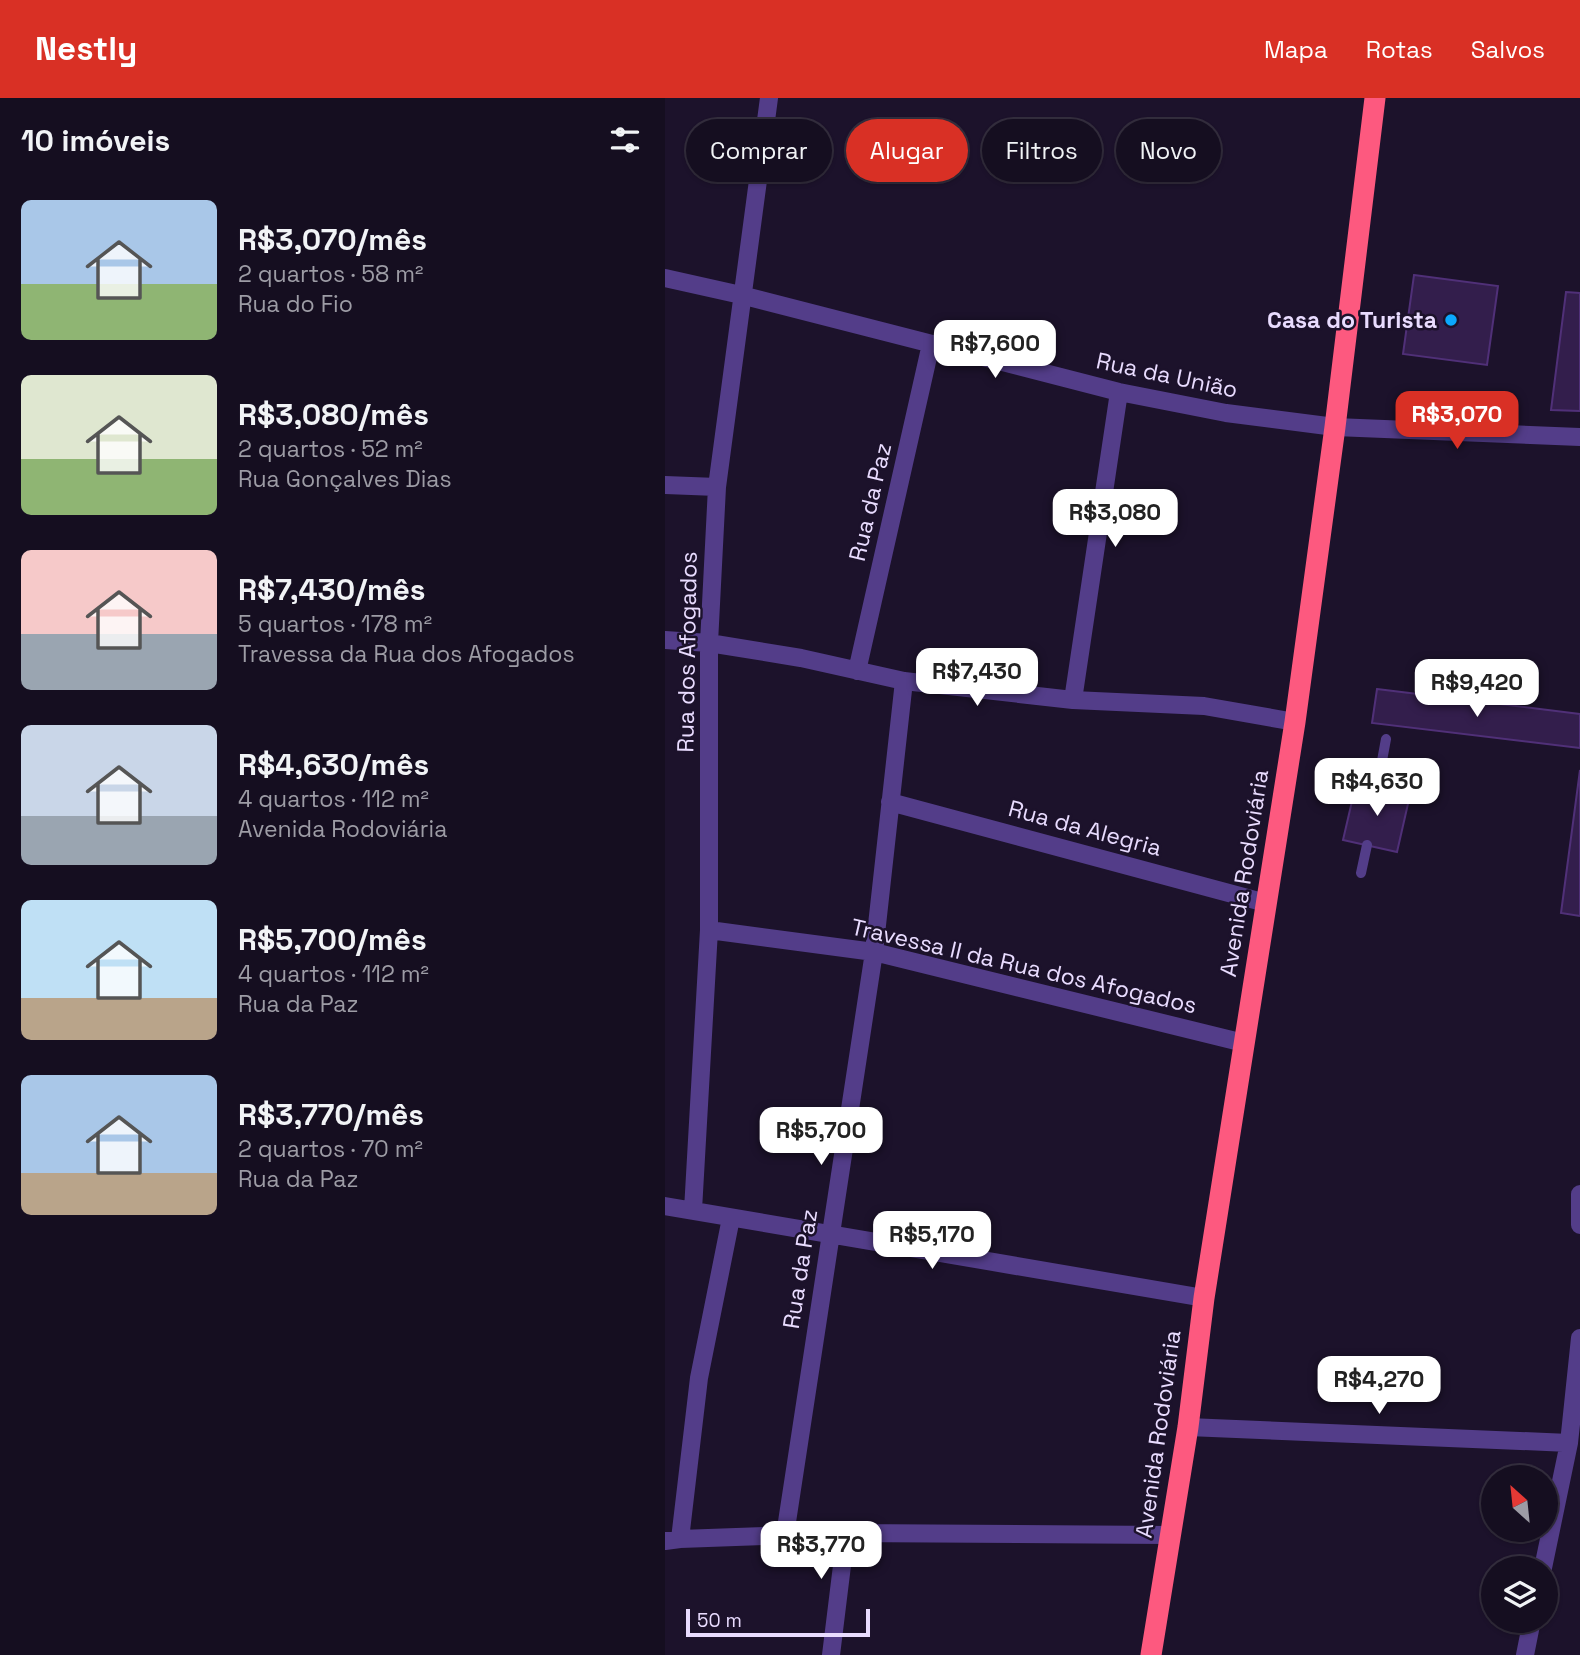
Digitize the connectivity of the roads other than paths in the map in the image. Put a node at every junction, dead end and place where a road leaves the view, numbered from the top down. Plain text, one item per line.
1 (769, 98) edge
2 (1374, 98) edge
3 (665, 278) edge
4 (741, 295) junction
5 (931, 344) junction
6 (1119, 392) junction
7 (1335, 427) junction
8 (1580, 437) edge
9 (665, 485) edge
10 (717, 487) junction
11 (665, 640) edge
12 (709, 643) junction
13 (857, 671) junction
14 (904, 681) junction
15 (1073, 699) junction
16 (1295, 722) junction
17 (1386, 740) dead end
18 (1377, 788) dead end
19 (890, 802) junction
20 (1367, 845) dead end
21 (1361, 873) dead end
22 (1266, 903) junction
23 (709, 930) junction
24 (874, 952) junction
25 (1244, 1042) junction
26 (1580, 1194) edge
27 (665, 1206) edge
28 (693, 1210) junction
29 (731, 1218) junction
30 (1580, 1225) edge
31 (830, 1234) junction
32 (1204, 1298) junction
33 (1580, 1338) edge
34 (1576, 1414) edge
35 (1188, 1427) junction
36 (1569, 1443) junction
37 (846, 1532) junction
38 (785, 1535) junction
39 (1170, 1535) junction
40 (673, 1540) edge
41 (1545, 1556) edge
42 (1529, 1633) edge
43 (831, 1655) edge
44 (1151, 1655) edge
45 (1525, 1655) edge

1 - 4 street, Rua dos Afogados
2 - 7 highway, Avenida Rodoviária
3 - 4 street, Rua da União
4 - 5 street, Rua da União
4 - 10 street, Rua dos Afogados
5 - 6 street, Rua da União
5 - 13 street, Rua da Paz
6 - 7 street, Rua da União
6 - 15 street
7 - 8 street, Rua da União
7 - 16 highway, Avenida Rodoviária
9 - 10 street
10 - 12 street, Rua dos Afogados
11 - 12 street
12 - 13 street
12 - 23 street, Rua dos Afogados
13 - 14 street
14 - 15 street
14 - 19 street, Rua da Paz
15 - 16 street
16 - 22 highway, Avenida Rodoviária
17 - 18 lane
19 - 22 street, Rua da Alegria
19 - 24 street, Rua da Paz
20 - 21 lane
22 - 25 highway, Avenida Rodoviária
23 - 24 street, Travessa II da Rua dos Afogados
23 - 28 street, Rua dos Afogados
24 - 25 street, Travessa II da Rua dos Afogados
24 - 31 street, Rua da Paz
25 - 32 highway, Avenida Rodoviária
26 - 30 street
27 - 28 street
28 - 29 street
29 - 31 street
29 - 40 street
31 - 32 street
31 - 38 street, Rua da Paz
32 - 35 highway, Avenida Rodoviária
33 - 34 street
34 - 36 street
35 - 36 street
35 - 39 highway, Avenida Rodoviária
36 - 41 street
37 - 38 street
37 - 39 street
37 - 43 street
38 - 40 street
39 - 44 highway, Avenida Rodoviária
42 - 45 street

